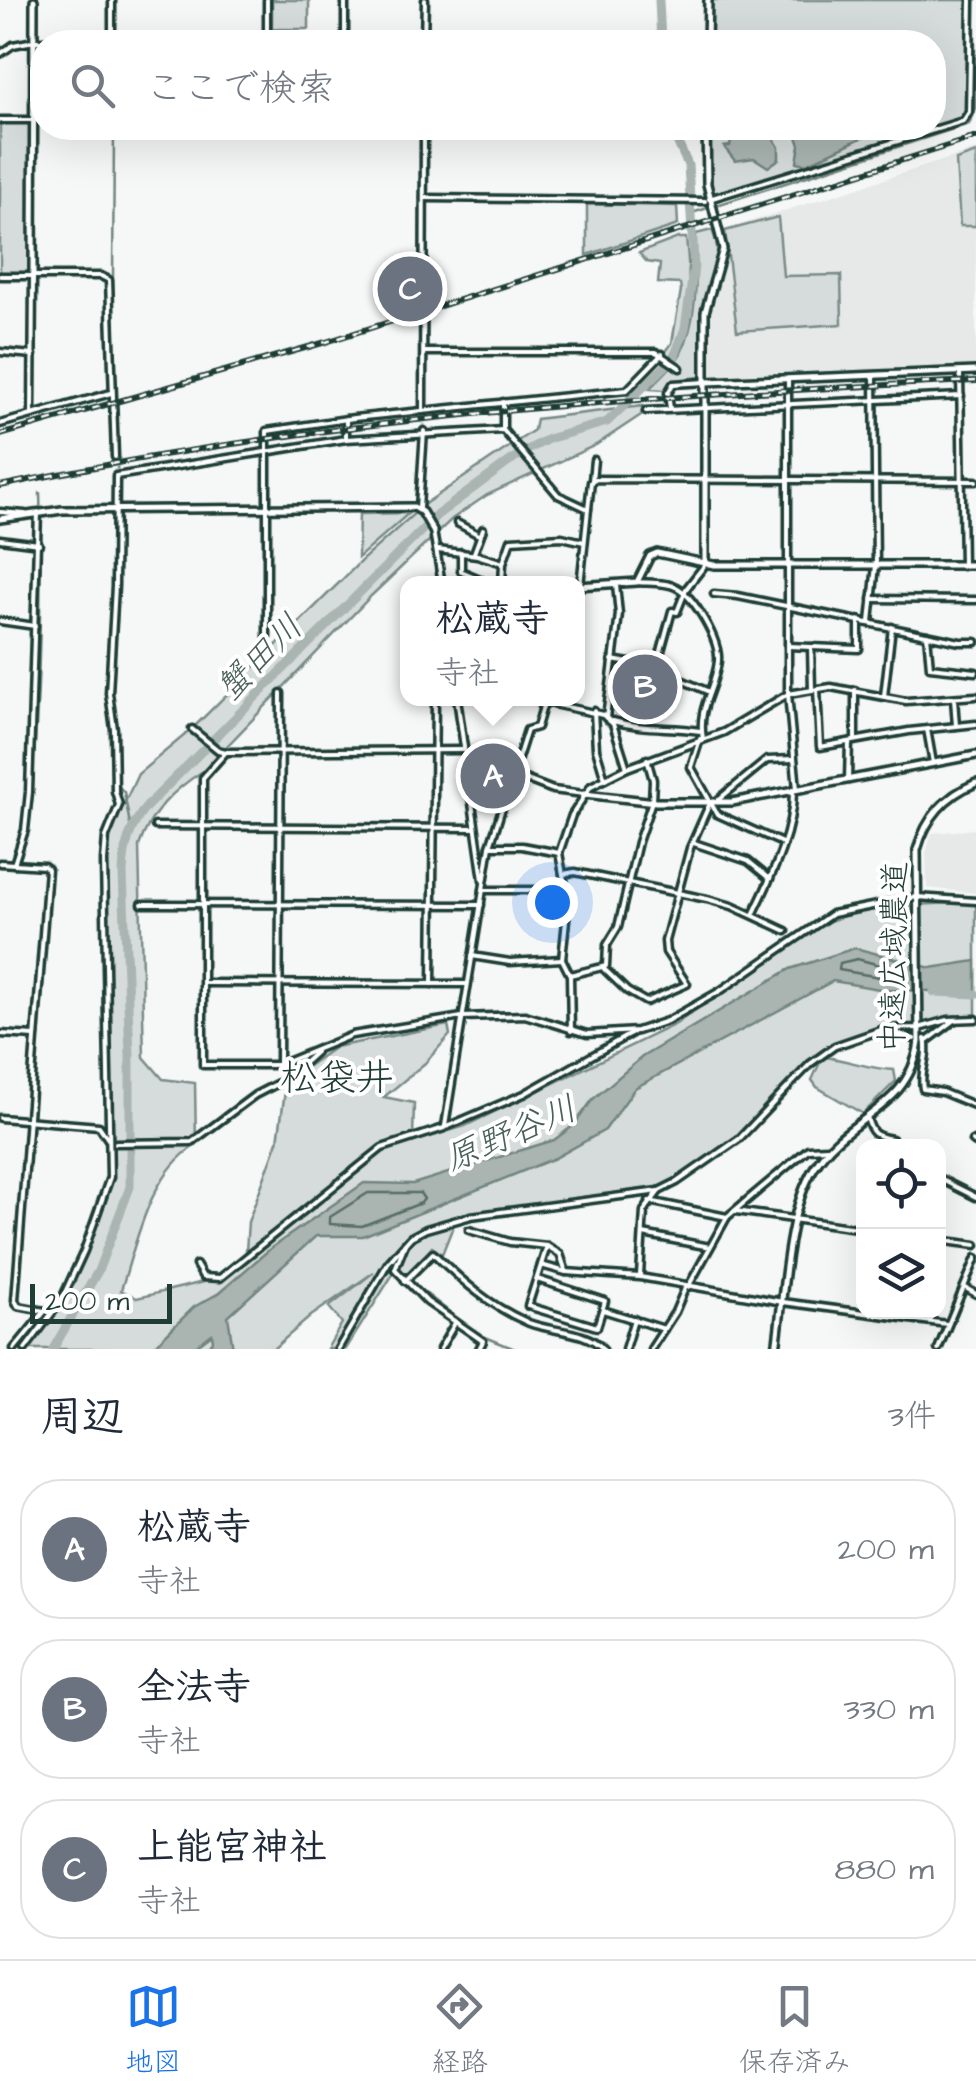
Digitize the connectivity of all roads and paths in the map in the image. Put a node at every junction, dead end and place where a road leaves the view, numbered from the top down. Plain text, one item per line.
1 (34, 0) edge
2 (112, 0) edge
3 (268, 0) edge
4 (345, 0) edge
5 (425, 0) edge
6 (708, 0) edge
7 (970, 0) edge
8 (34, 30) edge
9 (113, 30) edge
10 (267, 30) edge
11 (345, 30) edge
12 (424, 30) edge
13 (707, 30) edge
14 (30, 42) edge
15 (0, 54) edge
16 (973, 59) edge
17 (0, 120) edge
18 (30, 120) edge
19 (946, 126) edge
20 (34, 140) edge
21 (424, 140) edge
22 (706, 140) edge
23 (901, 140) edge
24 (424, 198) junction
25 (707, 200) junction
26 (0, 276) edge
27 (33, 276) junction
28 (0, 352) edge
29 (423, 352) junction
30 (32, 355) junction
31 (664, 355) junction
32 (680, 368) dead end
33 (976, 371) edge
34 (960, 372) junction
35 (874, 377) junction
36 (788, 379) junction
37 (706, 382) junction
38 (110, 392) junction
39 (960, 396) junction
40 (876, 398) junction
41 (503, 402) junction
42 (790, 403) junction
43 (706, 406) junction
44 (670, 409) junction
45 (423, 410) junction
46 (646, 411) dead end
47 (32, 416) junction
48 (346, 419) junction
49 (0, 424) edge
50 (503, 430) junction
51 (424, 432) junction
52 (346, 440) junction
53 (268, 450) junction
54 (115, 457) tunnel mouth
55 (594, 460) dead end
56 (592, 480) junction
57 (705, 480) junction
58 (876, 481) junction
59 (961, 481) junction
60 (976, 481) edge
61 (790, 482) junction
62 (588, 509) junction
63 (115, 510) junction
64 (267, 510) junction
65 (421, 510) junction
66 (38, 512) junction
67 (0, 516) edge
68 (457, 523) dead end
69 (432, 531) joint
70 (0, 539) edge
71 (584, 542) junction
72 (38, 544) junction
73 (438, 550) junction
74 (461, 552) junction
75 (473, 554) junction
76 (503, 563) junction
77 (705, 564) junction
78 (790, 564) junction
79 (876, 564) junction
80 (976, 565) edge
81 (963, 566) junction
82 (441, 576) edge
83 (473, 576) edge
84 (502, 576) edge
85 (580, 576) edge
86 (637, 582) junction
87 (616, 585) junction
88 (585, 586) edge
89 (685, 594) junction
90 (714, 594) dead end
91 (872, 599) junction
92 (976, 600) edge
93 (788, 606) junction
94 (859, 620) junction
95 (0, 622) edge
96 (870, 622) junction
97 (35, 626) junction
98 (892, 626) junction
99 (928, 634) junction
100 (976, 642) edge
101 (268, 646) dead end
102 (788, 646) junction
103 (811, 647) junction
104 (612, 660) junction
105 (656, 670) junction
106 (976, 672) edge
107 (814, 690) junction
108 (854, 690) junction
109 (707, 692) junction
110 (282, 693) dead end
111 (788, 694) junction
112 (884, 696) junction
113 (976, 696) edge
114 (954, 698) junction
115 (436, 706) edge
116 (458, 706) edge
117 (543, 706) edge
118 (563, 706) edge
119 (594, 711) junction
120 (607, 718) junction
121 (976, 724) edge
122 (956, 726) junction
123 (192, 729) dead end
124 (927, 729) junction
125 (701, 731) junction
126 (702, 739) junction
127 (852, 741) junction
128 (280, 750) junction
129 (434, 750) junction
130 (464, 750) junction
131 (226, 752) junction
132 (976, 755) edge
133 (793, 759) junction
134 (648, 760) junction
135 (466, 763) junction
136 (933, 764) junction
137 (627, 768) junction
138 (512, 775) junction
139 (605, 779) junction
140 (848, 780) junction
141 (976, 783) edge
142 (795, 789) junction
143 (584, 794) junction
144 (652, 802) junction
145 (714, 803) junction
146 (155, 826) dead end
147 (202, 827) junction
148 (280, 828) junction
149 (435, 828) junction
150 (474, 828) junction
151 (692, 843) junction
152 (782, 844) junction
153 (490, 846) junction
154 (560, 853) junction
155 (0, 863) edge
156 (14, 864) junction
157 (562, 874) junction
158 (770, 879) junction
159 (627, 883) junction
160 (484, 890) junction
161 (565, 890) junction
162 (676, 892) junction
163 (917, 900) junction
164 (976, 901) edge
165 (142, 904) dead end
166 (203, 905) junction
167 (434, 905) junction
168 (481, 905) junction
169 (280, 906) junction
170 (752, 915) junction
171 (786, 931) dead end
172 (472, 956) junction
173 (562, 959) junction
174 (604, 969) junction
175 (570, 975) junction
176 (204, 983) junction
177 (279, 983) junction
178 (432, 984) junction
179 (466, 984) junction
180 (462, 1017) junction
181 (976, 1018) edge
182 (956, 1020) junction
183 (920, 1024) junction
184 (884, 1029) junction
185 (637, 1030) junction
186 (571, 1032) junction
187 (0, 1034) edge
188 (35, 1036) junction
189 (914, 1039) dead end
190 (317, 1051) junction
191 (278, 1065) junction
192 (976, 1106) edge
193 (867, 1117) junction
194 (0, 1118) edge
195 (29, 1120) junction
196 (444, 1128) junction
197 (892, 1139) edge
198 (115, 1143) junction
199 (828, 1148) junction
200 (946, 1182) edge
201 (659, 1191) junction
202 (976, 1197) edge
203 (649, 1201) junction
204 (736, 1211) junction
205 (727, 1217) junction
206 (795, 1219) junction
207 (856, 1228) edge
208 (469, 1230) dead end
209 (642, 1234) junction
210 (406, 1241) junction
211 (946, 1241) edge
212 (976, 1245) edge
213 (548, 1246) junction
214 (710, 1247) junction
215 (976, 1258) edge
216 (196, 1265) dead end
217 (542, 1265) junction
218 (566, 1272) junction
219 (640, 1278) junction
220 (537, 1279) junction
221 (405, 1281) junction
222 (687, 1286) junction
223 (964, 1288) junction
224 (976, 1294) edge
225 (783, 1302) junction
226 (602, 1310) junction
227 (634, 1320) junction
228 (456, 1322) junction
229 (948, 1324) junction
230 (664, 1329) junction
231 (14, 1349) edge
232 (25, 1349) edge
233 (338, 1349) edge
234 (440, 1349) edge
235 (480, 1349) edge
236 (602, 1349) edge
237 (625, 1349) edge
238 (651, 1349) edge
239 (776, 1349) edge
240 (938, 1349) edge

1 - 8 street
2 - 9 street
3 - 10 street
4 - 11 street
5 - 12 street
6 - 13 street
7 - 16 street
14 - 15 street
16 - 19 street
17 - 18 street
20 - 27 street
21 - 24 street
22 - 25 street
23 - 25 street
24 - 25 street
24 - 29 street
25 - 37 street
26 - 27 street
27 - 30 street
27 - 38 street
28 - 30 street
29 - 31 street
29 - 45 street
30 - 47 street
31 - 32 street
31 - 41 street
33 - 34 street
34 - 35 street
34 - 39 street
35 - 36 street
35 - 40 street
36 - 37 street
36 - 42 street
37 - 43 street
37 - 44 street
38 - 47 street
38 - 54 street
39 - 40 street
39 - 59 street
40 - 42 street
40 - 58 street
41 - 45 street
41 - 50 street
42 - 43 street
42 - 61 street
43 - 44 street
43 - 57 street
44 - 46 street
45 - 48 street
47 - 49 street
48 - 52 street
48 - 53 street
50 - 51 street
50 - 62 street
51 - 52 street
51 - 65 street
52 - 53 street
53 - 63 street
53 - 64 street
55 - 56 street
56 - 57 street
56 - 62 street
57 - 61 street
57 - 77 street
58 - 59 street
58 - 61 street
58 - 79 street
59 - 60 street
59 - 81 street
61 - 78 street
62 - 71 street
63 - 64 street
63 - 66 street
63 - 198 street
64 - 65 street
64 - 101 street
65 - 69 street
66 - 67 street
66 - 72 street
68 - 75 street
69 - 73 street
70 - 72 street
71 - 76 street
71 - 85 street
72 - 97 street
73 - 74 street
73 - 82 street
74 - 75 street
74 - 83 street
75 - 76 street
76 - 84 street
77 - 78 street
77 - 86 street
77 - 89 street
78 - 79 street
78 - 93 street
79 - 81 street
79 - 91 street
80 - 81 street
86 - 87 street
86 - 89 street
87 - 88 street
87 - 104 street
89 - 105 street
89 - 109 street
90 - 93 street
91 - 92 street
91 - 96 street
93 - 94 street
93 - 102 street
94 - 96 street
94 - 103 street
95 - 97 street
96 - 98 street
97 - 156 street
98 - 99 street
98 - 112 street
99 - 100 street
99 - 106 street
102 - 103 street
102 - 111 street
103 - 107 street
104 - 105 street
104 - 120 street
105 - 109 street
107 - 108 street
107 - 111 street
107 - 127 street
108 - 112 street
108 - 127 street
109 - 125 street
110 - 128 street
111 - 126 street
111 - 133 street
112 - 114 street
113 - 114 street
114 - 122 street
115 - 129 street
116 - 130 street
117 - 138 street
118 - 119 street
119 - 120 street
119 - 139 street
120 - 125 street
120 - 137 street
121 - 122 street
122 - 124 street
123 - 131 street
124 - 127 street
124 - 136 street
125 - 126 street
126 - 134 street
126 - 145 street
127 - 140 street
128 - 129 street
128 - 131 street
128 - 148 street
129 - 130 street
129 - 149 street
130 - 135 street
131 - 147 street
132 - 136 street
133 - 142 street
133 - 145 street
134 - 137 street
134 - 144 street
135 - 138 street
135 - 150 street
136 - 140 street
137 - 139 street
138 - 143 street
138 - 153 street
139 - 143 street
140 - 142 street
141 - 163 street, 中遠広域農道
142 - 145 street
142 - 152 street
143 - 144 street
143 - 154 street
144 - 145 street
144 - 159 street
145 - 151 street
145 - 152 street
146 - 147 street
147 - 148 street
147 - 166 street
148 - 149 street
148 - 169 street
149 - 150 street
149 - 167 street
150 - 160 street
151 - 158 street
151 - 162 street
152 - 158 street
153 - 154 street
153 - 160 street
154 - 157 street
155 - 156 street
156 - 188 street
157 - 159 street
157 - 161 street
158 - 170 street
159 - 162 street
159 - 174 street
160 - 161 street
160 - 168 street
161 - 173 street
162 - 170 street
162 - 174 street
163 - 164 street
163 - 183 street, 中遠広域農道
163 - 185 street
165 - 166 street
166 - 169 street
166 - 176 street
167 - 168 street
167 - 169 street
167 - 178 street
168 - 172 street
169 - 177 street
170 - 171 street
172 - 173 street
172 - 179 street
173 - 175 street
174 - 175 street
175 - 186 street
176 - 177 street
176 - 191 street
177 - 178 street
177 - 191 street
178 - 179 street
179 - 180 street
180 - 186 street
180 - 190 street
180 - 196 street
181 - 182 street
182 - 183 street
182 - 192 street
183 - 184 street
183 - 193 street, 中遠広域農道
184 - 189 street
184 - 201 street
185 - 186 street
185 - 196 street
187 - 188 street
188 - 195 street
190 - 191 street
190 - 198 street
193 - 197 street
193 - 199 street, 中遠広域農道
194 - 195 street
195 - 198 street
195 - 231 street
196 - 216 street
198 - 232 street
199 - 204 street
199 - 206 street, 中遠広域農道
200 - 202 street
201 - 203 street
201 - 210 street
203 - 205 street
203 - 209 street
204 - 205 street
204 - 206 street
205 - 214 street
206 - 207 street
206 - 225 street, 中遠広域農道
208 - 213 street
209 - 214 street
209 - 219 street
210 - 221 street
210 - 233 street
211 - 212 street
213 - 217 street
213 - 218 street
214 - 222 street
215 - 223 street
217 - 218 street
217 - 220 street
218 - 219 street
219 - 222 street
220 - 226 street
220 - 226 street
221 - 228 street
221 - 236 street
222 - 225 street
222 - 230 street
223 - 224 street
223 - 229 street
225 - 229 street
225 - 239 street, 中遠広域農道
226 - 227 street
227 - 230 street
227 - 237 street
228 - 234 street
228 - 235 street
229 - 240 street
230 - 238 street

